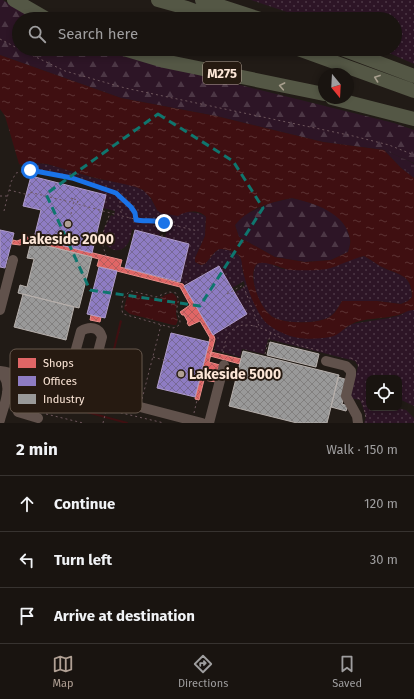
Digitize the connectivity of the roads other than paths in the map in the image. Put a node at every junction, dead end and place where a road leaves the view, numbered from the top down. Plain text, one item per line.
1 (14, 0) edge
2 (158, 0) edge
3 (202, 0) edge
4 (221, 0) edge
5 (35, 12) edge
6 (199, 12) edge
7 (239, 12) edge
8 (248, 12) edge
9 (147, 56) edge
10 (317, 56) edge
11 (361, 56) edge
12 (414, 76) edge
13 (414, 92) edge
14 (318, 94) edge
15 (354, 99) edge
16 (354, 103) edge
17 (414, 112) edge
18 (414, 119) edge
19 (13, 260) dead end
20 (0, 310) edge
21 (76, 349) edge
22 (99, 349) edge
23 (327, 357) road end
24 (224, 365) dead end
25 (0, 372) edge
26 (10, 390) edge
27 (7, 392) junction
28 (142, 408) edge
29 (26, 413) edge
30 (41, 415) dead end
31 (0, 420) edge
32 (202, 423) edge
33 (209, 423) edge
34 (358, 423) edge

1 - 5 highway
2 - 6 highway
3 - 7 highway
4 - 8 highway
14 -> 9 highway, M275
13 -> 10 highway
11 - 12 highway
15 - 17 highway
16 - 18 highway, M275
19 - 20 lane
21 - 22 lane
23 - 34 lane
24 - 33 lane
25 - 27 lane
26 - 27 lane
27 - 31 lane
28 - 32 lane
29 - 30 lane

